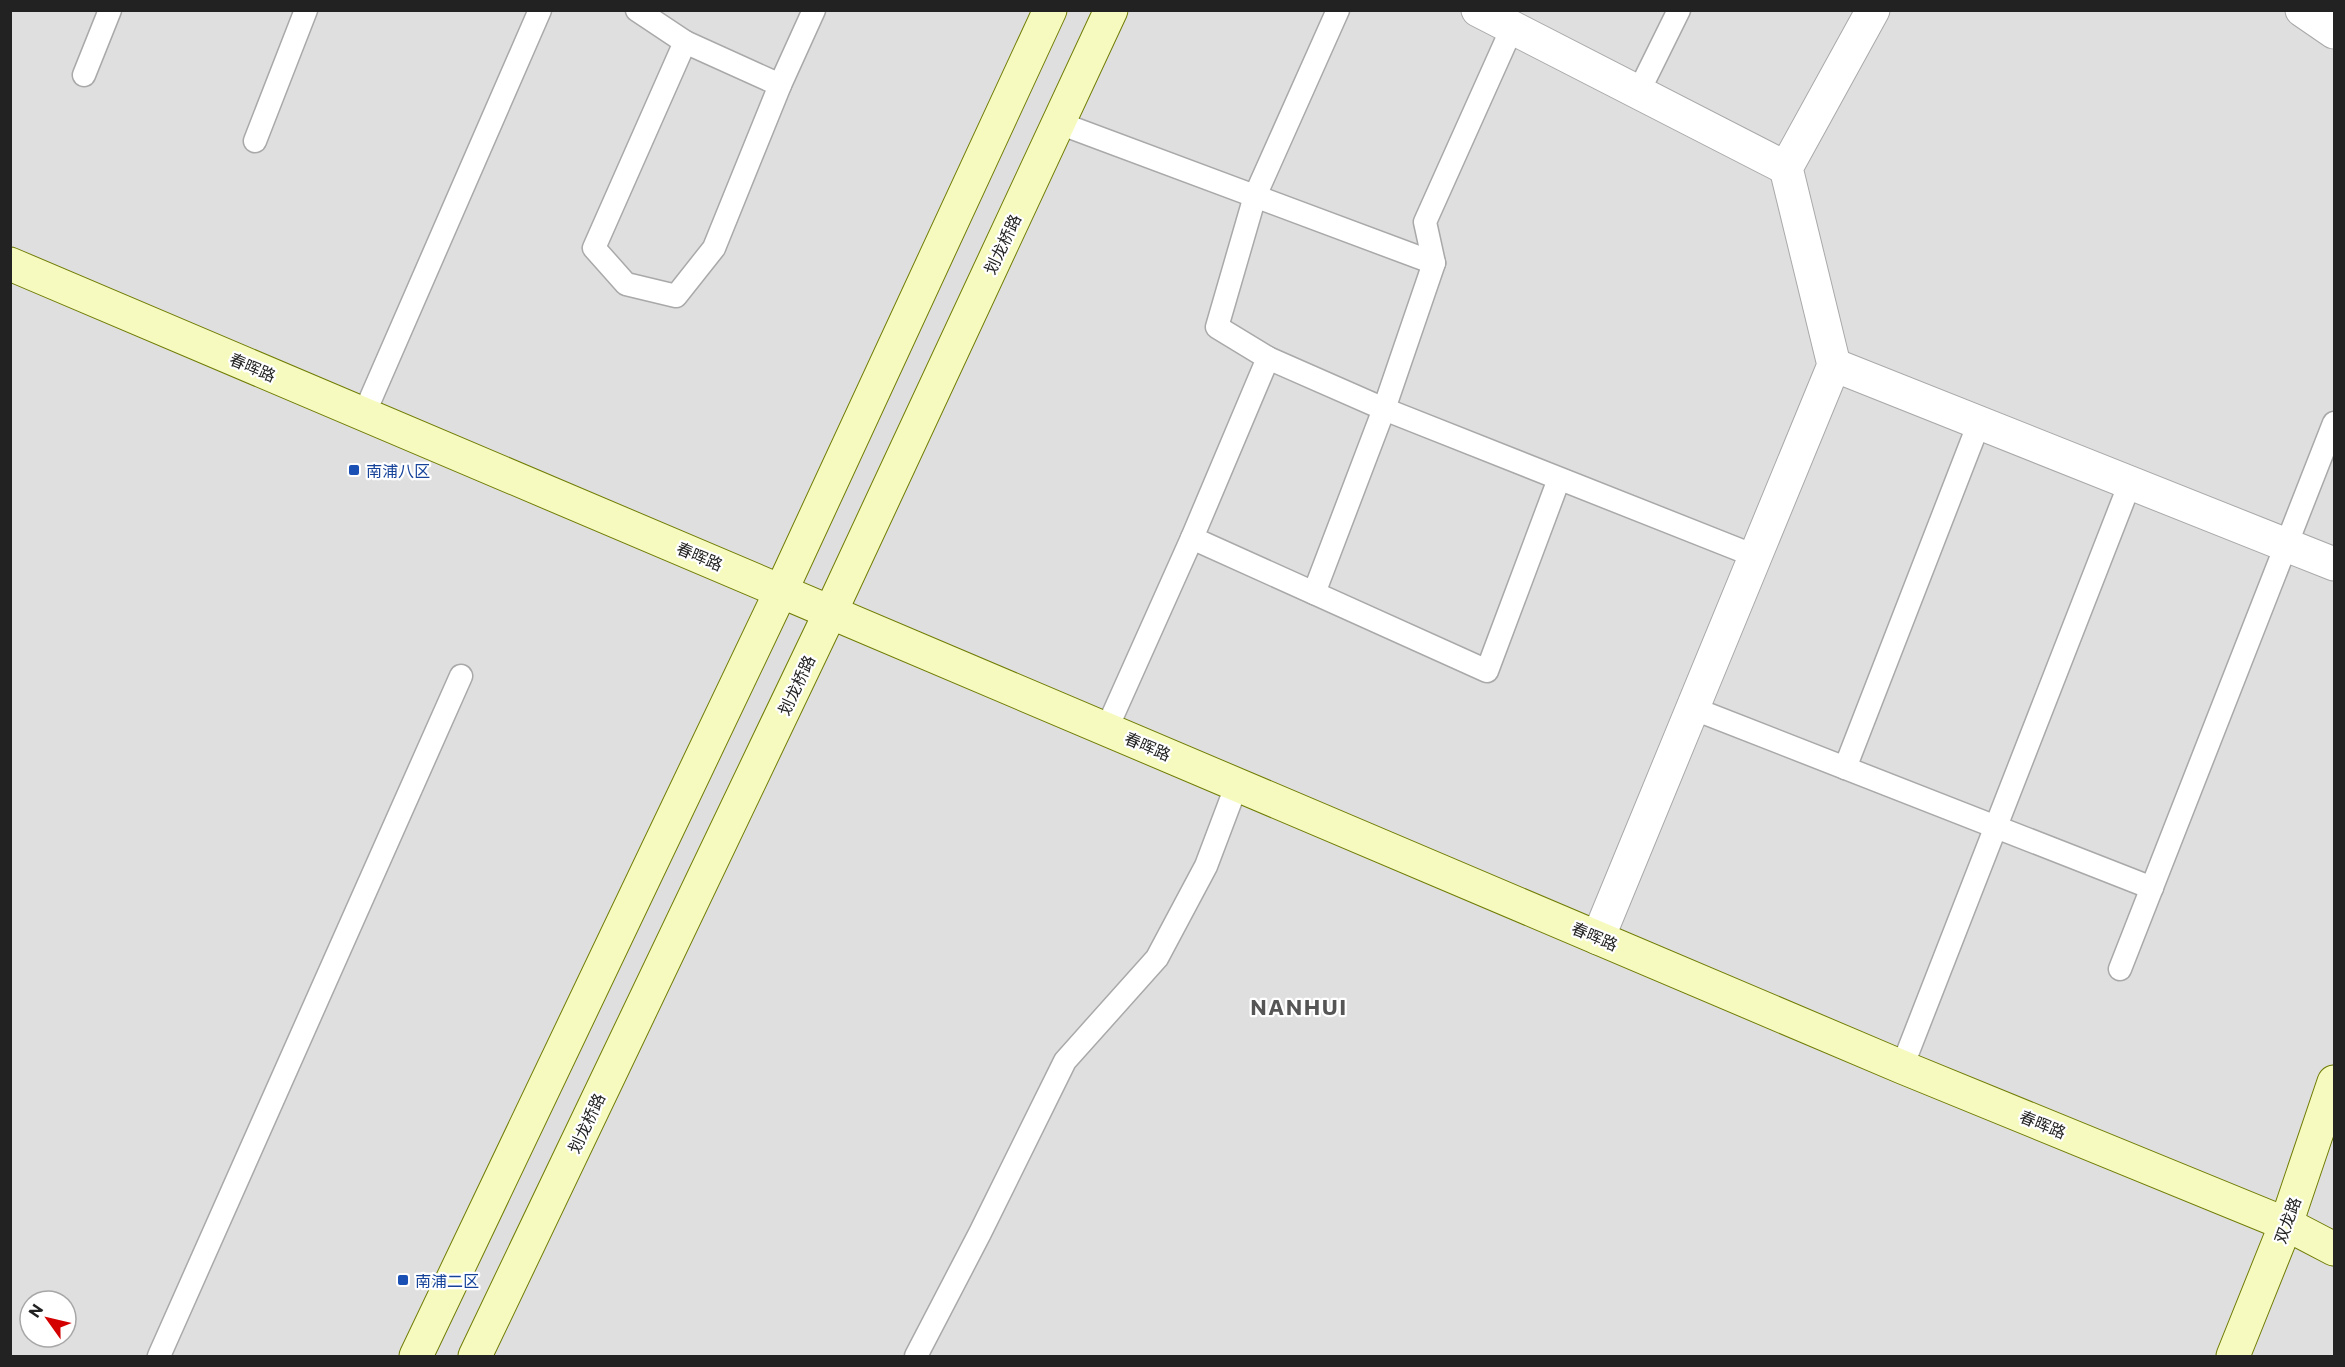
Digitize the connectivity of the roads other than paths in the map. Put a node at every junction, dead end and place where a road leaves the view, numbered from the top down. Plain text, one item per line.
1 (110, 10) edge
2 (306, 10) edge
3 (540, 10) edge
4 (637, 10) edge
5 (814, 10) edge
6 (1050, 10) edge
7 (1111, 10) edge
8 (1338, 10) edge
9 (1680, 10) edge
10 (1873, 10) edge
11 (2302, 10) edge
12 (1499, 18) edge
13 (2334, 32) edge
14 (685, 42) junction
15 (84, 75) dead end
16 (780, 86) junction
17 (1638, 93) junction
18 (1059, 123) junction
19 (255, 141) dead end
20 (1786, 168) junction
21 (1255, 196) junction
22 (1434, 263) junction
23 (10, 264) edge
24 (1268, 358) junction
25 (1834, 365) junction
26 (1384, 409) junction
27 (364, 414) junction
28 (1979, 423) junction
29 (2334, 423) edge
30 (1559, 479) junction
31 (2130, 483) junction
32 (1192, 538) junction
33 (2287, 545) junction
34 (1755, 556) junction
35 (2334, 564) edge
36 (781, 591) junction
37 (1314, 593) junction
38 (831, 610) junction
39 (461, 676) dead end
40 (1692, 708) junction
41 (1107, 728) junction
42 (1845, 768) junction
43 (1237, 784) junction
44 (1996, 827) junction
45 (2152, 888) junction
46 (1598, 938) junction
47 (2120, 969) dead end
48 (1902, 1067) junction
49 (2334, 1082) edge
50 (2286, 1224) junction
51 (2334, 1249) edge
52 (159, 1356) edge
53 (416, 1356) edge
54 (475, 1356) edge
55 (916, 1356) edge
56 (2233, 1356) edge

1 - 15 lane
2 - 19 lane
3 - 27 lane
4 - 14 lane
5 - 16 lane
6 - 36 main road
7 - 18 main road, 划龙桥路
8 - 21 lane
9 - 17 lane
10 - 20 street
11 - 13 street
12 - 17 street
12 - 22 lane
14 - 16 lane
14 - 16 lane
17 - 20 street
18 - 21 lane
18 - 38 main road, 划龙桥路
20 - 25 street
21 - 22 lane
21 - 24 lane
22 - 26 lane
23 - 27 main road, 春晖路
24 - 26 lane
24 - 32 lane
25 - 28 street
25 - 34 street
26 - 30 lane
26 - 37 lane
27 - 36 main road, 春晖路
28 - 31 street
28 - 42 lane
29 - 33 lane
30 - 34 lane
30 - 37 lane
31 - 33 street
31 - 44 lane
32 - 37 lane
32 - 41 lane
33 - 35 street
33 - 45 lane
34 - 40 street
36 - 38 main road, 春晖路
36 - 53 main road
38 - 41 main road, 春晖路
38 - 54 main road, 划龙桥路
39 - 52 lane
40 - 42 lane
40 - 46 street
41 - 43 main road, 春晖路
42 - 44 lane
43 - 46 main road, 春晖路
43 - 55 lane
44 - 45 lane
44 - 48 lane
45 - 47 lane
46 - 48 main road, 春晖路
48 - 50 main road, 春晖路
49 - 50 main road, 双龙路
50 - 51 main road, 春晖路
50 - 56 main road, 双龙路

